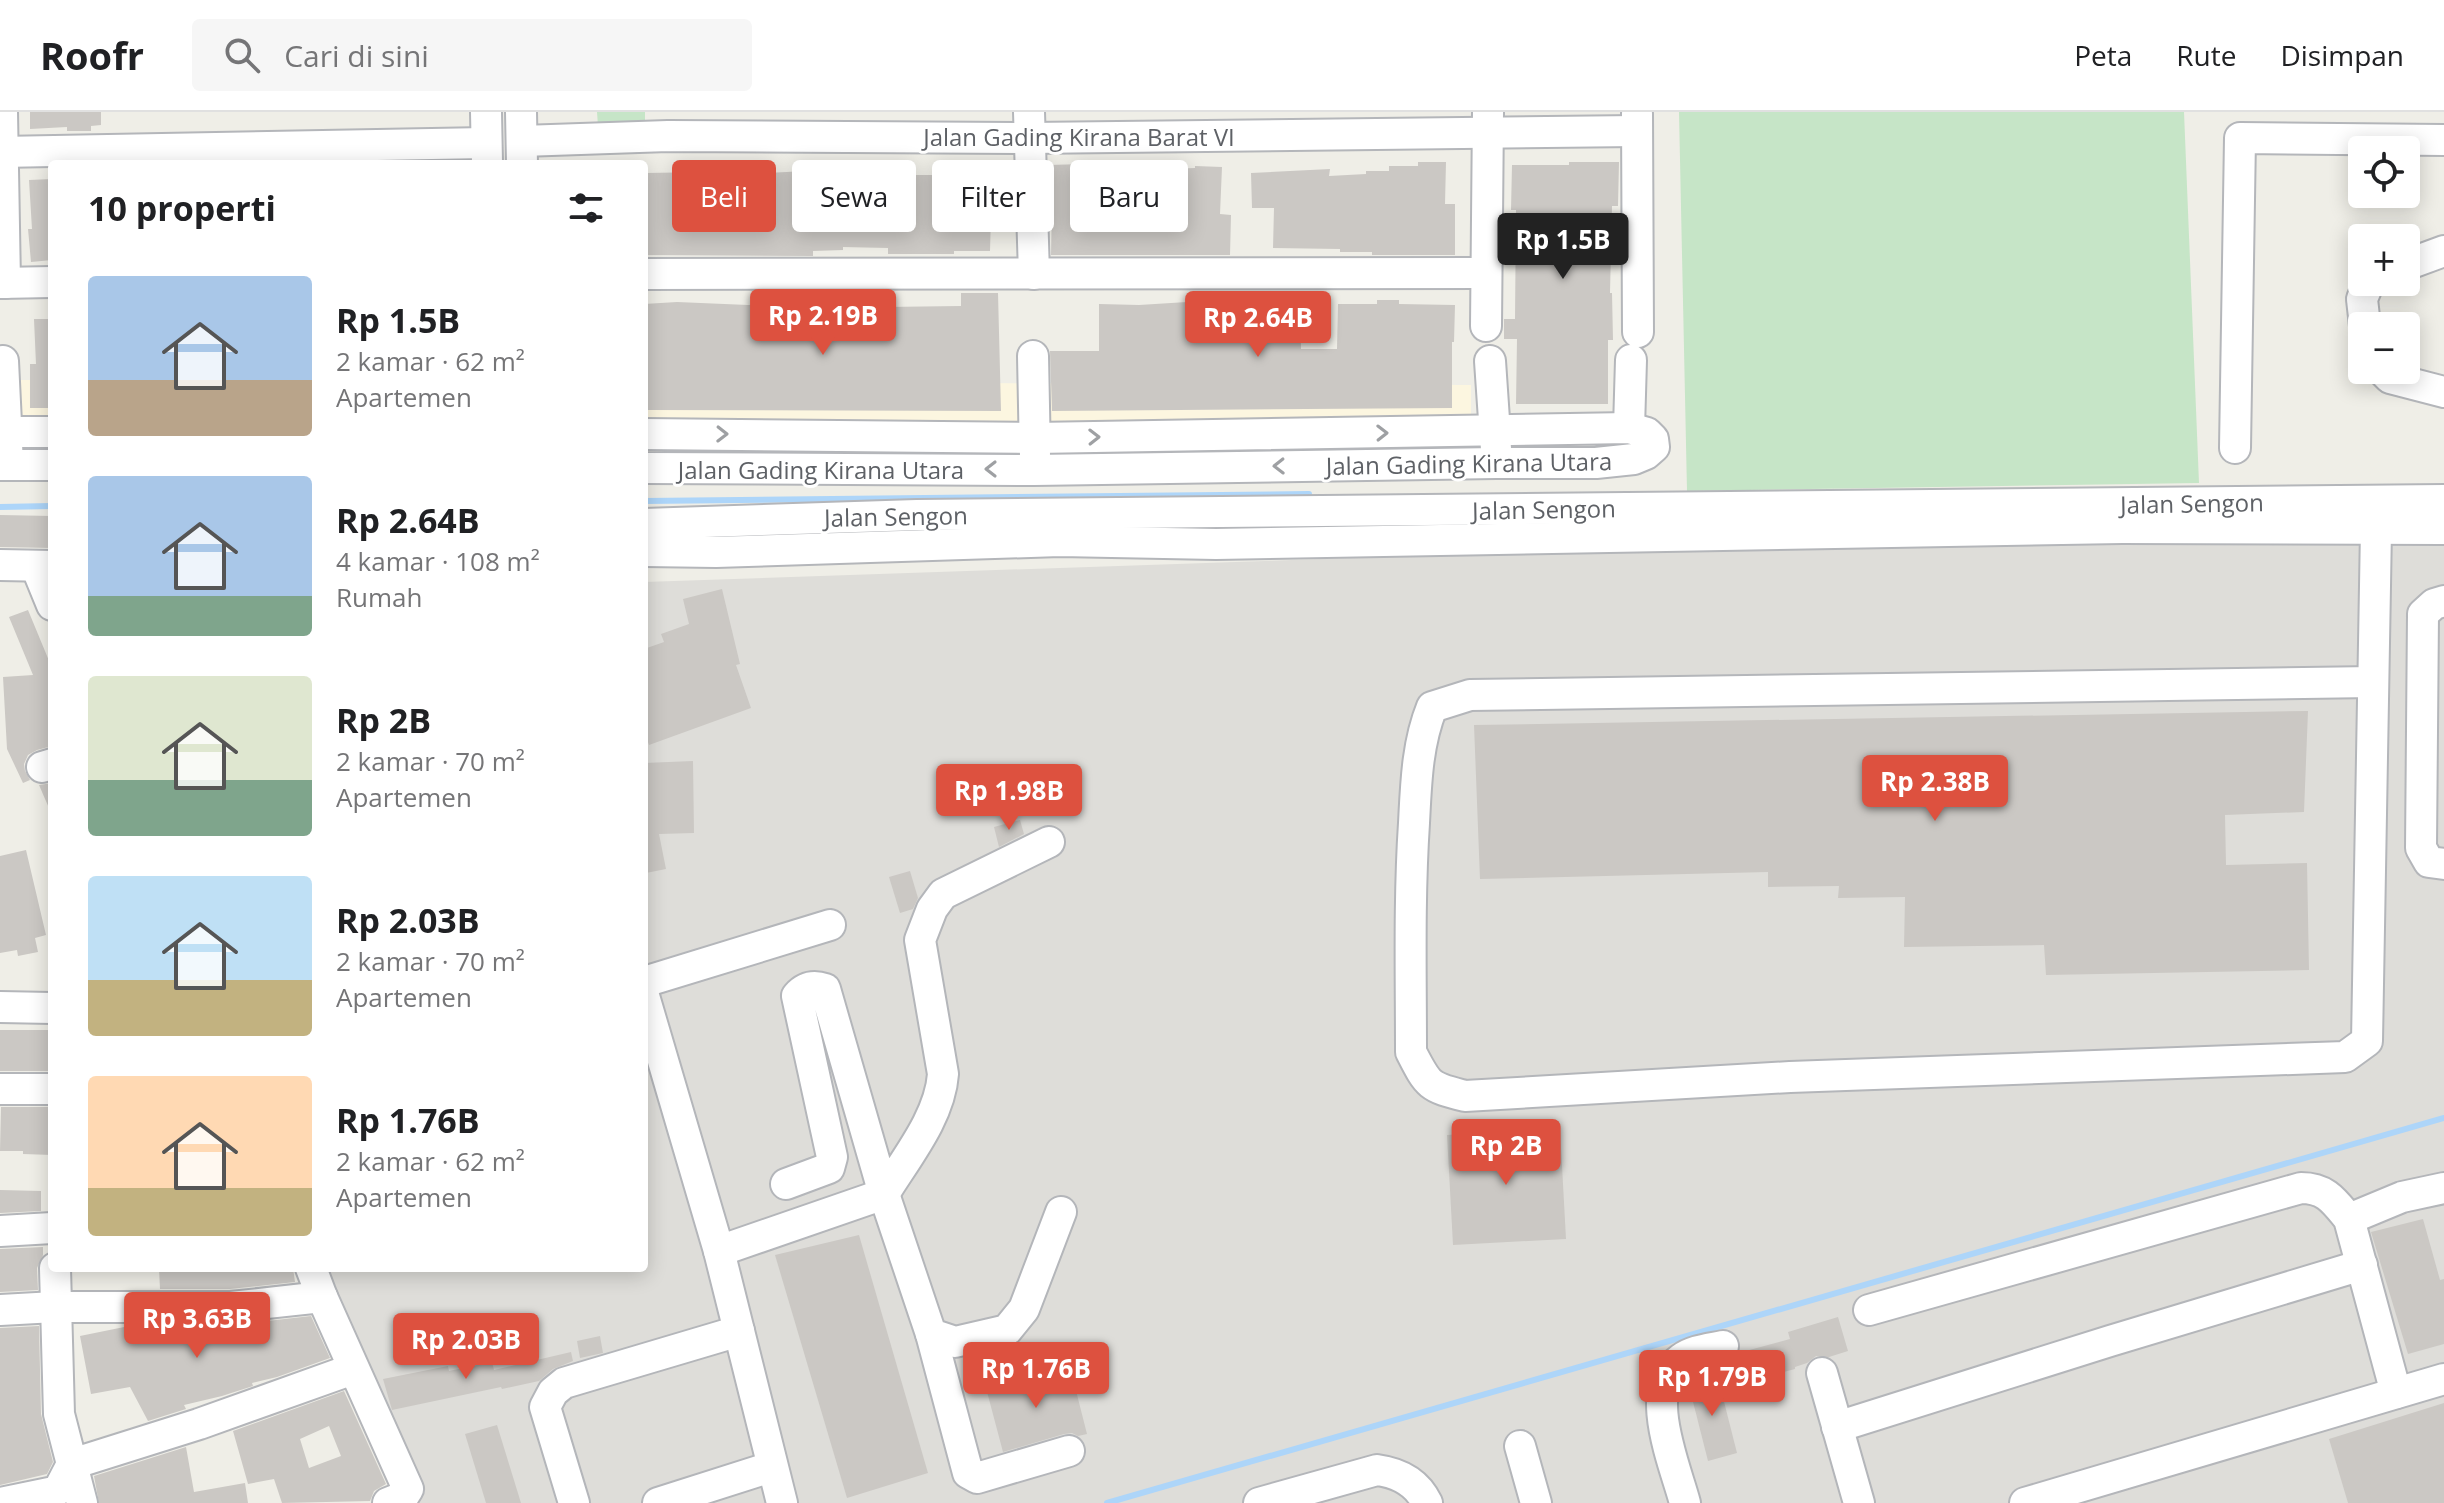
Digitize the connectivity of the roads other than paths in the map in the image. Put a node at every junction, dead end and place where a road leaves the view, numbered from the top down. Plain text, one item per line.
1 (2, 112) edge
2 (486, 112) edge
3 (1488, 122) edge
4 (1637, 122) edge
5 (668, 124) edge
6 (1029, 125) edge
7 (521, 139) edge
8 (2444, 140) edge
9 (1, 152) edge
10 (486, 154) edge
11 (2444, 251) edge
12 (2420, 260) edge
13 (1486, 273) junction
14 (648, 274) edge
15 (1034, 274) junction
16 (48, 282) edge
17 (2, 283) edge
18 (1486, 326) dead end
19 (1033, 356) dead end
20 (3, 361) dead end
21 (1490, 361) dead end
22 (2413, 384) edge
23 (2444, 392) edge
24 (1629, 428) junction
25 (1496, 431) junction
26 (4, 432) edge
27 (48, 432) edge
28 (648, 434) edge
29 (1035, 438) junction
30 (2235, 448) dead end
31 (1496, 463) junction
32 (4, 465) edge
33 (48, 465) edge
34 (648, 468) edge
35 (1034, 470) junction
36 (2444, 500) edge
37 (648, 524) edge
38 (2376, 529) junction
39 (2444, 529) edge
40 (648, 551) edge
41 (0, 565) edge
42 (44, 566) edge
43 (2444, 601) edge
44 (2373, 682) junction
45 (1049, 842) dead end
46 (2444, 864) edge
47 (830, 925) dead end
48 (648, 981) edge
49 (0, 1007) edge
50 (48, 1008) edge
51 (648, 1010) edge
52 (0, 1089) edge
53 (48, 1089) edge
54 (786, 1184) dead end
55 (2444, 1188) edge
56 (884, 1194) junction
57 (1061, 1212) dead end
58 (2349, 1219) junction
59 (48, 1228) edge
60 (0, 1231) edge
61 (719, 1251) junction
62 (2362, 1265) junction
63 (55, 1272) edge
64 (313, 1272) edge
65 (322, 1297) junction
66 (55, 1307) junction
67 (0, 1310) edge
68 (1869, 1310) dead end
69 (739, 1331) junction
70 (931, 1334) junction
71 (1723, 1346) dead end
72 (353, 1369) junction
73 (1822, 1373) dead end
74 (2444, 1379) edge
75 (2396, 1393) junction
76 (1837, 1427) junction
77 (1520, 1446) dead end
78 (1069, 1451) dead end
79 (72, 1464) junction
80 (771, 1467) junction
81 (727, 1493) edge
82 (0, 1503) edge
83 (82, 1503) edge
84 (388, 1503) edge
85 (574, 1503) edge
86 (658, 1503) edge
87 (782, 1503) edge
88 (1259, 1503) edge
89 (1427, 1503) edge
90 (1536, 1503) edge
91 (1685, 1503) edge
92 (1859, 1503) edge
93 (2025, 1503) edge

1 - 9 street
2 - 10 street
3 - 4 street, Jalan Gading Kirana Barat VI
3 - 6 street, Jalan Gading Kirana Barat VI
3 - 13 street
4 - 24 street
5 - 6 street, Jalan Gading Kirana Barat VI
5 - 7 street, Jalan Gading Kirana Barat VI
6 - 15 street
8 - 30 street
9 - 10 street
9 - 17 street
11 - 12 street
13 - 15 street
13 - 18 street
14 - 15 street
16 - 17 street
19 - 29 street
20 - 26 street
21 - 25 street
22 - 23 street
24 - 25 street, Jalan Gading Kirana Utara
24 - 31 street, Jalan Gading Kirana Utara
29 -> 25 street, Jalan Gading Kirana Utara
25 - 31 street
26 - 27 street
26 - 32 street
28 -> 29 street, Jalan Gading Kirana Utara
29 - 35 street
31 -> 35 street, Jalan Gading Kirana Utara
32 - 33 street
35 -> 34 street, Jalan Gading Kirana Utara
36 - 37 street, Jalan Sengon
38 - 39 street
38 - 40 street
38 - 44 street
41 - 42 street
43 - 46 street
44 - 44 street
45 - 56 street
47 - 48 street
49 - 50 street
51 - 61 street
52 - 53 street
54 - 56 street
55 - 58 street
56 - 61 street
56 - 70 street
57 - 70 street
58 - 62 street
58 - 68 street
59 - 60 street
61 - 69 street
62 - 75 street
62 - 76 street
63 - 66 street
64 - 65 street
65 - 66 street
65 - 72 street
66 - 67 street
66 - 79 street
69 - 80 street
69 - 85 street
70 - 78 street
71 - 91 street
72 - 79 street
72 - 84 street
73 - 76 street
74 - 75 street
75 - 93 street
76 - 92 street
77 - 90 street
79 - 82 street
79 - 83 street
80 - 81 street
80 - 87 street
81 - 86 street
88 - 89 street

